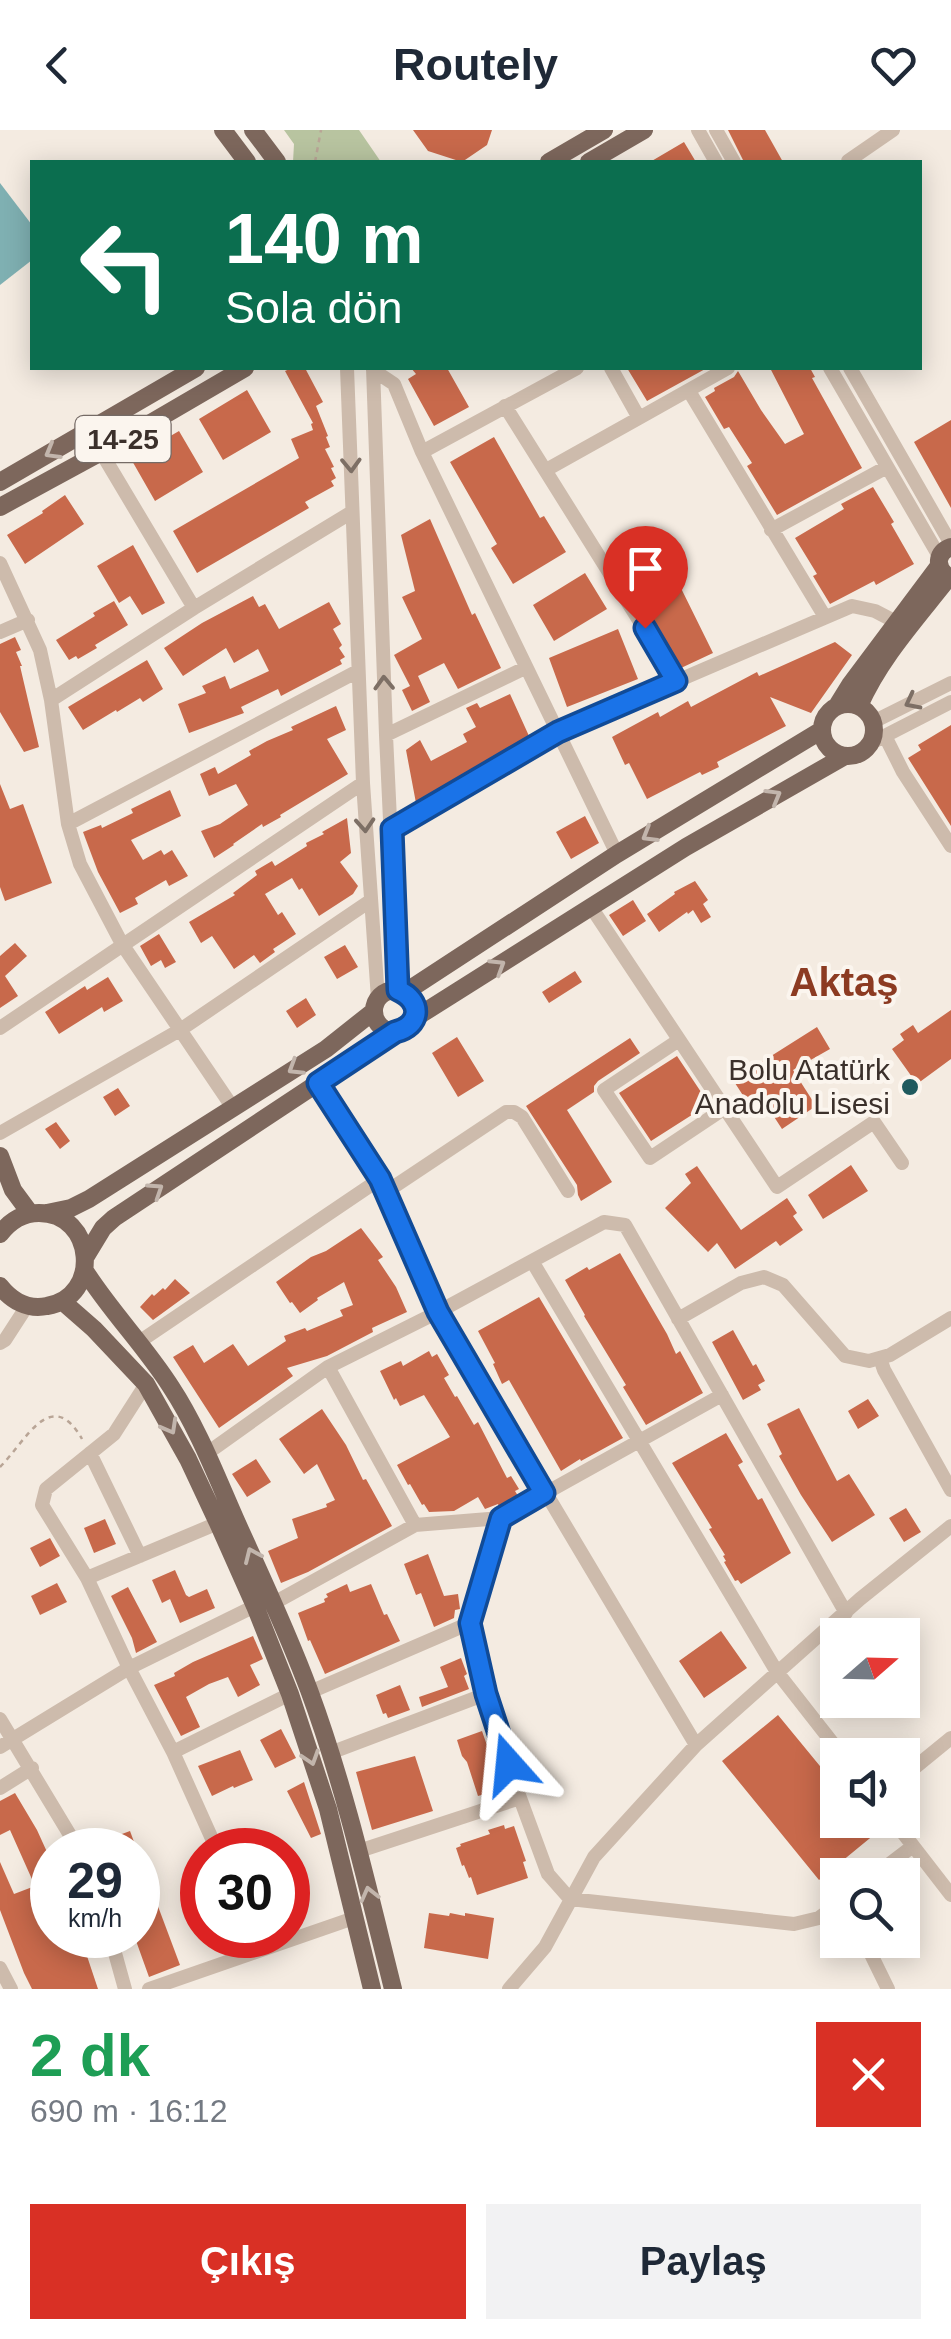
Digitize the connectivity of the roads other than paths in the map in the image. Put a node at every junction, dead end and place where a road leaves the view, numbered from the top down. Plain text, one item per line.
1 (224, 130) edge
2 (253, 130) edge
3 (604, 130) edge
4 (644, 130) edge
5 (698, 130) edge
6 (716, 130) edge
7 (894, 130) edge
8 (246, 160) edge
9 (275, 160) edge
10 (552, 160) edge
11 (592, 160) edge
12 (715, 160) edge
13 (733, 160) edge
14 (849, 160) edge
15 (193, 370) edge
16 (242, 370) edge
17 (347, 370) edge
18 (374, 370) edge
19 (375, 370) edge
20 (572, 370) edge
21 (612, 370) edge
22 (725, 370) edge
23 (831, 370) edge
24 (851, 370) edge
25 (690, 391) junction
26 (506, 406) junction
27 (640, 418) junction
28 (100, 452) junction
29 (422, 452) junction
30 (887, 467) junction
31 (546, 470) junction
32 (0, 482) edge
33 (0, 508) edge
34 (352, 512) junction
35 (771, 530) junction
36 (947, 561) edge
37 (0, 563) edge
38 (194, 608) junction
39 (826, 618) junction
40 (28, 620) junction
41 (898, 623) junction
42 (0, 632) edge
43 (525, 668) junction
44 (358, 671) junction
45 (676, 681) junction
46 (951, 682) edge
47 (51, 700) junction
48 (951, 702) edge
49 (837, 706) junction
50 (858, 706) junction
51 (822, 730) junction
52 (558, 732) junction
53 (386, 734) junction
54 (876, 734) junction
55 (845, 756) junction
56 (362, 784) junction
57 (68, 824) junction
58 (392, 829) junction
59 (951, 846) edge
60 (617, 854) junction
61 (370, 900) junction
62 (591, 907) junction
63 (122, 944) junction
64 (401, 991) junction
65 (376, 1005) junction
66 (415, 1018) junction
67 (0, 1028) edge
68 (180, 1030) junction
69 (395, 1032) junction
70 (679, 1040) junction
71 (318, 1083) junction
72 (233, 1108) junction
73 (725, 1108) junction
74 (0, 1133) edge
75 (0, 1156) edge
76 (902, 1163) dead end
77 (383, 1185) junction
78 (568, 1191) dead end
79 (38, 1213) junction
80 (0, 1234) edge
81 (532, 1261) junction
82 (86, 1264) junction
83 (10, 1298) edge
84 (62, 1301) junction
85 (438, 1312) junction
86 (678, 1318) junction
87 (951, 1318) edge
88 (139, 1342) junction
89 (0, 1343) edge
90 (880, 1358) junction
91 (328, 1368) junction
92 (146, 1384) junction
93 (722, 1396) junction
94 (638, 1441) junction
95 (90, 1453) junction
96 (206, 1454) junction
97 (951, 1490) edge
98 (544, 1493) junction
99 (501, 1518) junction
100 (218, 1523) junction
101 (415, 1525) junction
102 (951, 1526) edge
103 (140, 1556) junction
104 (87, 1578) junction
105 (264, 1604) junction
106 (846, 1614) junction
107 (470, 1623) junction
108 (129, 1668) junction
109 (776, 1672) junction
110 (310, 1692) junction
111 (290, 1694) junction
112 (486, 1694) junction
113 (0, 1719) edge
114 (828, 1738) edge
115 (951, 1738) edge
116 (7, 1744) edge
117 (696, 1745) junction
118 (173, 1752) junction
119 (330, 1753) junction
120 (920, 1763) edge
121 (32, 1768) junction
122 (0, 1788) edge
123 (520, 1798) junction
124 (66, 1828) edge
125 (207, 1828) edge
126 (907, 1838) edge
127 (913, 1846) junction
128 (358, 1851) junction
129 (897, 1858) edge
130 (951, 1894) edge
131 (570, 1899) junction
132 (820, 1917) edge
133 (354, 1918) junction
134 (310, 1929) edge
135 (116, 1958) edge
136 (221, 1958) edge
137 (873, 1958) edge
138 (0, 1968) edge
139 (11, 1989) edge
140 (125, 1989) edge
141 (149, 1989) edge
142 (372, 1989) edge
143 (393, 1989) edge
144 (509, 1989) edge
145 (888, 1989) edge

1 - 8 main road
2 - 9 main road
3 - 10 main road
4 - 11 main road
5 - 12 street
6 - 13 street
7 - 14 street
15 -> 32 main road, 14-25
16 - 28 main road, 14-25
17 -> 34 street
53 -> 18 street
19 - 29 street
20 - 26 street
21 - 27 street
22 - 25 street
23 - 30 street
24 - 36 street
25 - 27 street
25 - 35 street
26 - 29 street
26 - 31 street
27 - 31 street
28 - 33 main road, 14-25
28 - 38 street
29 - 43 street
30 - 35 street
30 - 36 street
31 - 45 street
34 - 38 street
34 - 44 street
35 - 39 street
36 - 41 main road
36 - 50 main road
37 - 40 street
38 - 47 street
39 - 41 street
39 - 45 street
40 - 42 street
40 - 47 street
41 - 49 main road
43 - 52 street
43 - 53 street
44 - 56 street
44 - 57 street
45 - 52 street
46 -> 54 street
47 - 57 street
48 - 54 street
49 - 50 main road
49 - 51 main road
50 - 54 main road
51 - 55 main road
51 -> 60 main road
52 - 58 street
52 - 60 street
53 - 58 street
54 - 55 main road
54 - 59 street
62 -> 55 main road
56 -> 61 street
56 - 63 street
57 - 63 street
58 - 64 street
60 - 64 main road
61 - 65 street
61 - 68 street
66 -> 62 main road
62 - 70 street
63 - 67 street
63 - 68 street
64 - 65 main road
64 - 66 main road
65 - 69 main road
65 -> 72 main road
66 - 69 main road
68 - 72 street
68 - 74 street
69 - 71 main road
70 - 73 street
70 - 73 street
71 - 77 street
82 -> 71 main road
72 - 79 main road
73 - 76 street
75 - 79 main road
77 - 78 street
77 - 85 street
77 - 88 street
79 - 80 main road
79 - 82 main road
81 - 85 street
81 - 86 street
81 - 94 street
82 - 84 main road
82 - 88 main road
83 - 84 main road
83 - 89 street
84 - 92 main road
85 - 91 street
85 - 98 street
86 - 90 street
86 - 93 street
87 - 90 street
88 - 96 main road
90 - 97 street
91 - 96 street
91 - 101 street
92 - 95 street
92 -> 100 main road
93 - 94 street
93 - 106 street
94 - 98 street
94 - 109 street
95 - 103 street
95 - 104 street
105 -> 96 main road
98 - 99 street
98 - 117 street
99 - 101 street
99 - 107 street
100 - 103 street
100 - 105 main road
101 - 105 street
102 - 106 street
103 - 104 street
104 - 108 street
105 - 108 street
105 - 110 main road
105 - 111 main road
106 - 109 street
107 - 110 street
107 - 112 street
108 - 116 street
108 - 118 street
109 - 114 street
109 - 117 street
110 - 119 main road
111 - 118 street
111 -> 133 main road
112 - 119 street
112 - 123 street
113 - 116 street
115 - 120 street
116 - 121 street
117 - 131 street
118 - 125 street
119 - 128 main road
121 - 122 street
121 - 124 street
123 - 128 street
123 - 131 street
126 - 127 street
127 - 129 street
127 - 130 street
143 -> 128 main road
131 - 132 street
131 - 144 street
133 - 134 street
133 - 142 main road
135 - 140 street
136 - 141 street
137 - 145 street
138 - 139 street

